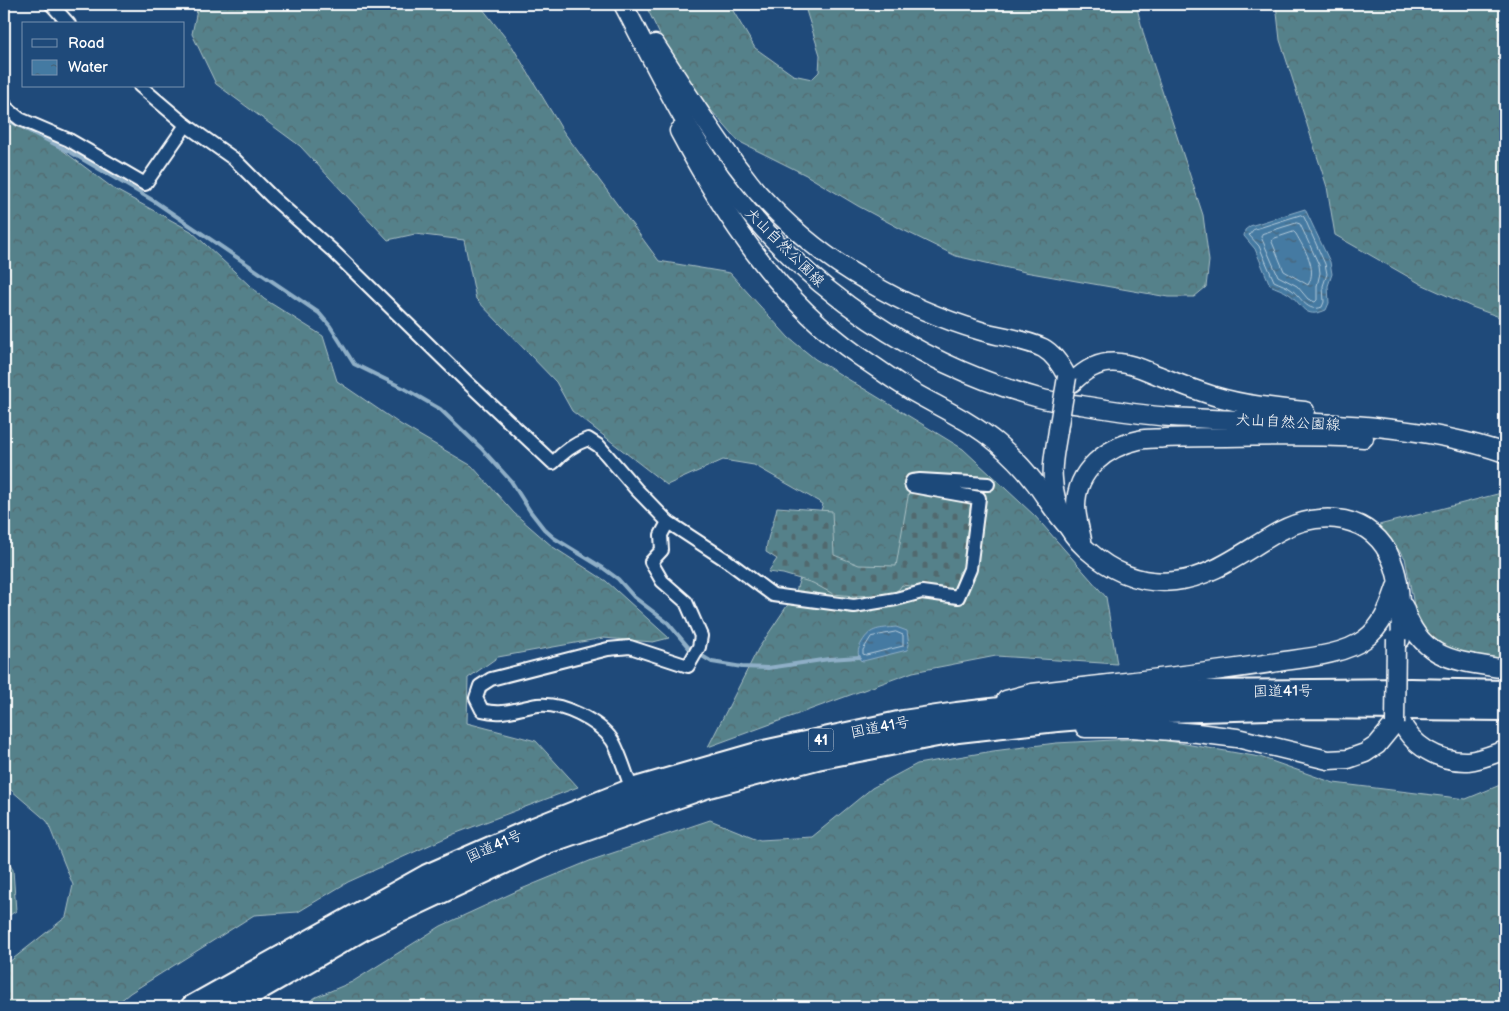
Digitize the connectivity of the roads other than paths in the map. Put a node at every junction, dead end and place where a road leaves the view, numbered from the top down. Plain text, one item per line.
1 (51, 4) edge
2 (622, 5) edge
3 (67, 22) edge
4 (142, 88) edge
5 (4, 102) edge
6 (186, 125) junction
7 (1069, 380) junction
8 (1457, 439) junction
9 (1505, 453) edge
10 (988, 484) dead end
11 (668, 522) junction
12 (1070, 529) junction
13 (1084, 547) junction
14 (1398, 582) junction
15 (1505, 669) edge
16 (1505, 692) edge
17 (1505, 709) edge
18 (1397, 721) junction
19 (958, 722) junction
20 (1505, 750) edge
21 (632, 790) junction
22 (192, 1007) edge
23 (227, 1007) edge

1 - 3 street
2 - 7 main road
2 - 8 main road, 犬山自然公園線
2 - 12 main road
4 - 6 street
5 - 6 street
6 - 11 street
7 - 8 main road
7 - 12 main road, bridge
8 - 9 main road, 犬山自然公園線
8 - 13 main road
10 - 11 street
11 - 21 street
12 - 13 main road
13 - 14 main road
14 - 15 main road
14 - 18 main road
14 - 19 main road
16 - 19 highway, 国道41号 / 41
17 - 19 highway, 国道41号 / 41
18 - 19 main road
18 - 20 main road
19 - 21 highway, 国道41号 / 41
19 - 23 highway, 国道41号 / 41
21 - 22 highway, 国道41号 / 41

